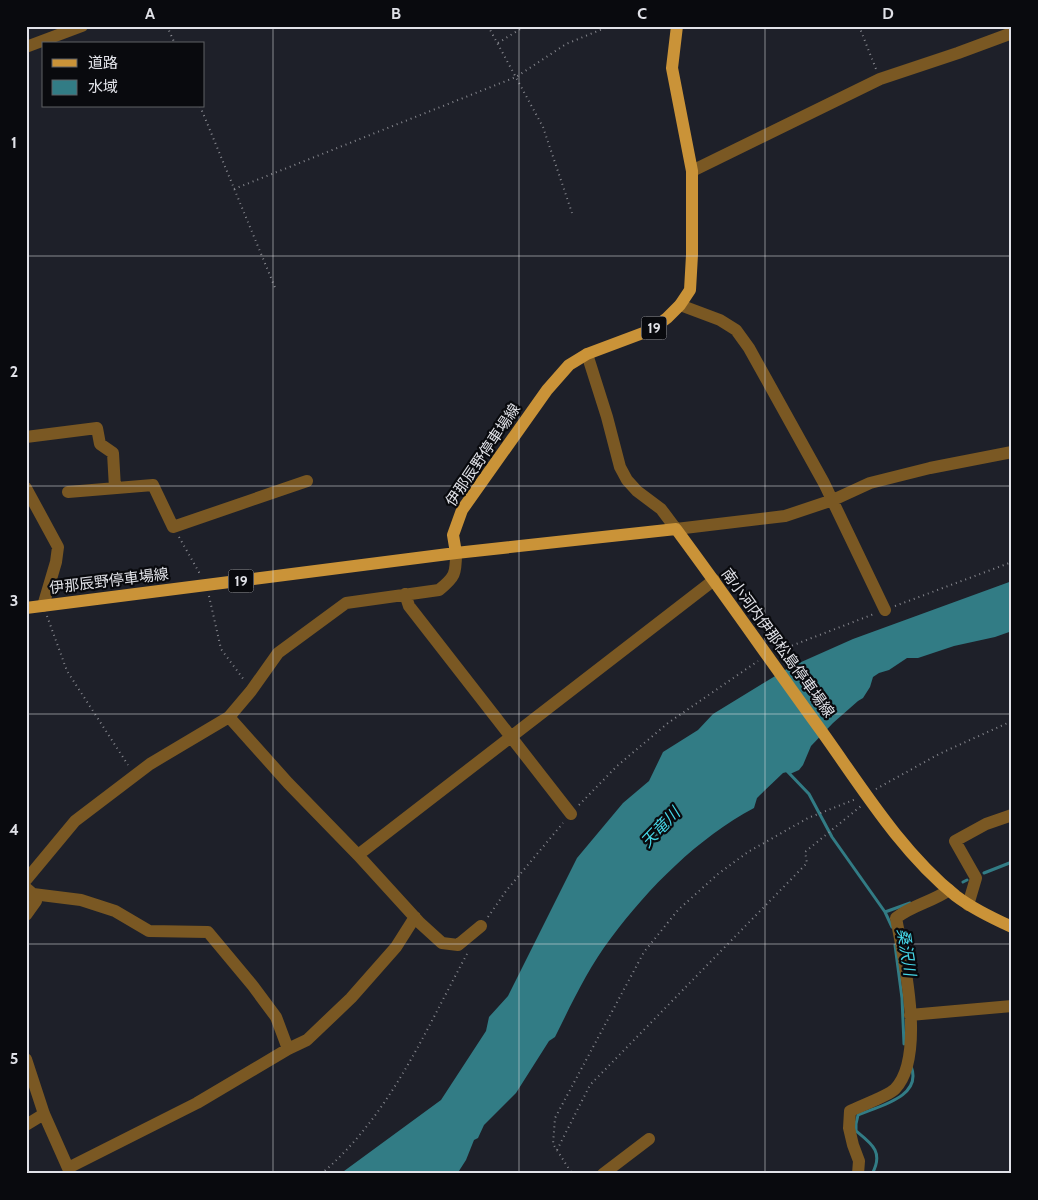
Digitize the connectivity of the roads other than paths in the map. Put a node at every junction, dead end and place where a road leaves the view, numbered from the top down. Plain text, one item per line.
1 (82, 26) edge
2 (677, 26) edge
3 (1012, 33) edge
4 (26, 47) edge
5 (692, 171) junction
6 (680, 306) junction
7 (588, 354) junction
8 (26, 437) edge
9 (1012, 452) edge
10 (307, 480) dead end
11 (26, 488) edge
12 (115, 488) junction
13 (68, 492) dead end
14 (833, 500) junction
15 (676, 529) junction
16 (456, 553) junction
17 (714, 580) junction
18 (405, 594) junction
19 (44, 606) junction
20 (26, 608) edge
21 (885, 610) road end
22 (229, 717) junction
23 (511, 736) junction
24 (571, 814) road end
25 (1012, 815) edge
26 (358, 855) junction
27 (26, 880) edge
28 (949, 890) junction
29 (30, 891) edge
30 (968, 904) junction
31 (26, 915) edge
32 (415, 917) junction
33 (481, 926) road end
34 (1012, 927) edge
35 (1012, 1006) edge
36 (910, 1015) junction
37 (288, 1049) junction
38 (26, 1059) edge
39 (44, 1114) junction
40 (26, 1125) edge
41 (649, 1139) dead end
42 (603, 1174) edge
43 (858, 1174) edge

1 - 4 street
2 - 5 main road, 伊那辰野停車場線 / 19
3 - 5 street
5 - 6 main road, 伊那辰野停車場線 / 19
6 - 7 main road, 伊那辰野停車場線 / 19
6 - 14 street
7 - 15 street
7 - 16 main road, 伊那辰野停車場線 / 19
8 - 12 street
9 - 14 street
10 - 12 street
11 - 19 street
12 - 13 street
14 - 15 street
14 - 21 street
15 - 16 main road
15 - 17 main road, 南小河内伊那松島停車場線
16 - 18 street
16 - 19 main road, 伊那辰野停車場線 / 19
17 - 23 street
17 - 28 main road, 南小河内伊那松島停車場線
18 - 22 street
18 - 23 street
19 - 20 main road, 伊那辰野停車場線 / 19
22 - 26 street
22 - 27 street
23 - 24 street
23 - 26 street
25 - 30 street
26 - 32 street
28 - 30 main road, 南小河内伊那松島停車場線
28 - 36 street
29 - 31 street
29 - 37 street
30 - 34 main road, 南小河内伊那松島停車場線
32 - 33 street
32 - 37 street
35 - 36 street
36 - 43 street
37 - 39 street
38 - 39 street
39 - 40 street
41 - 42 street

